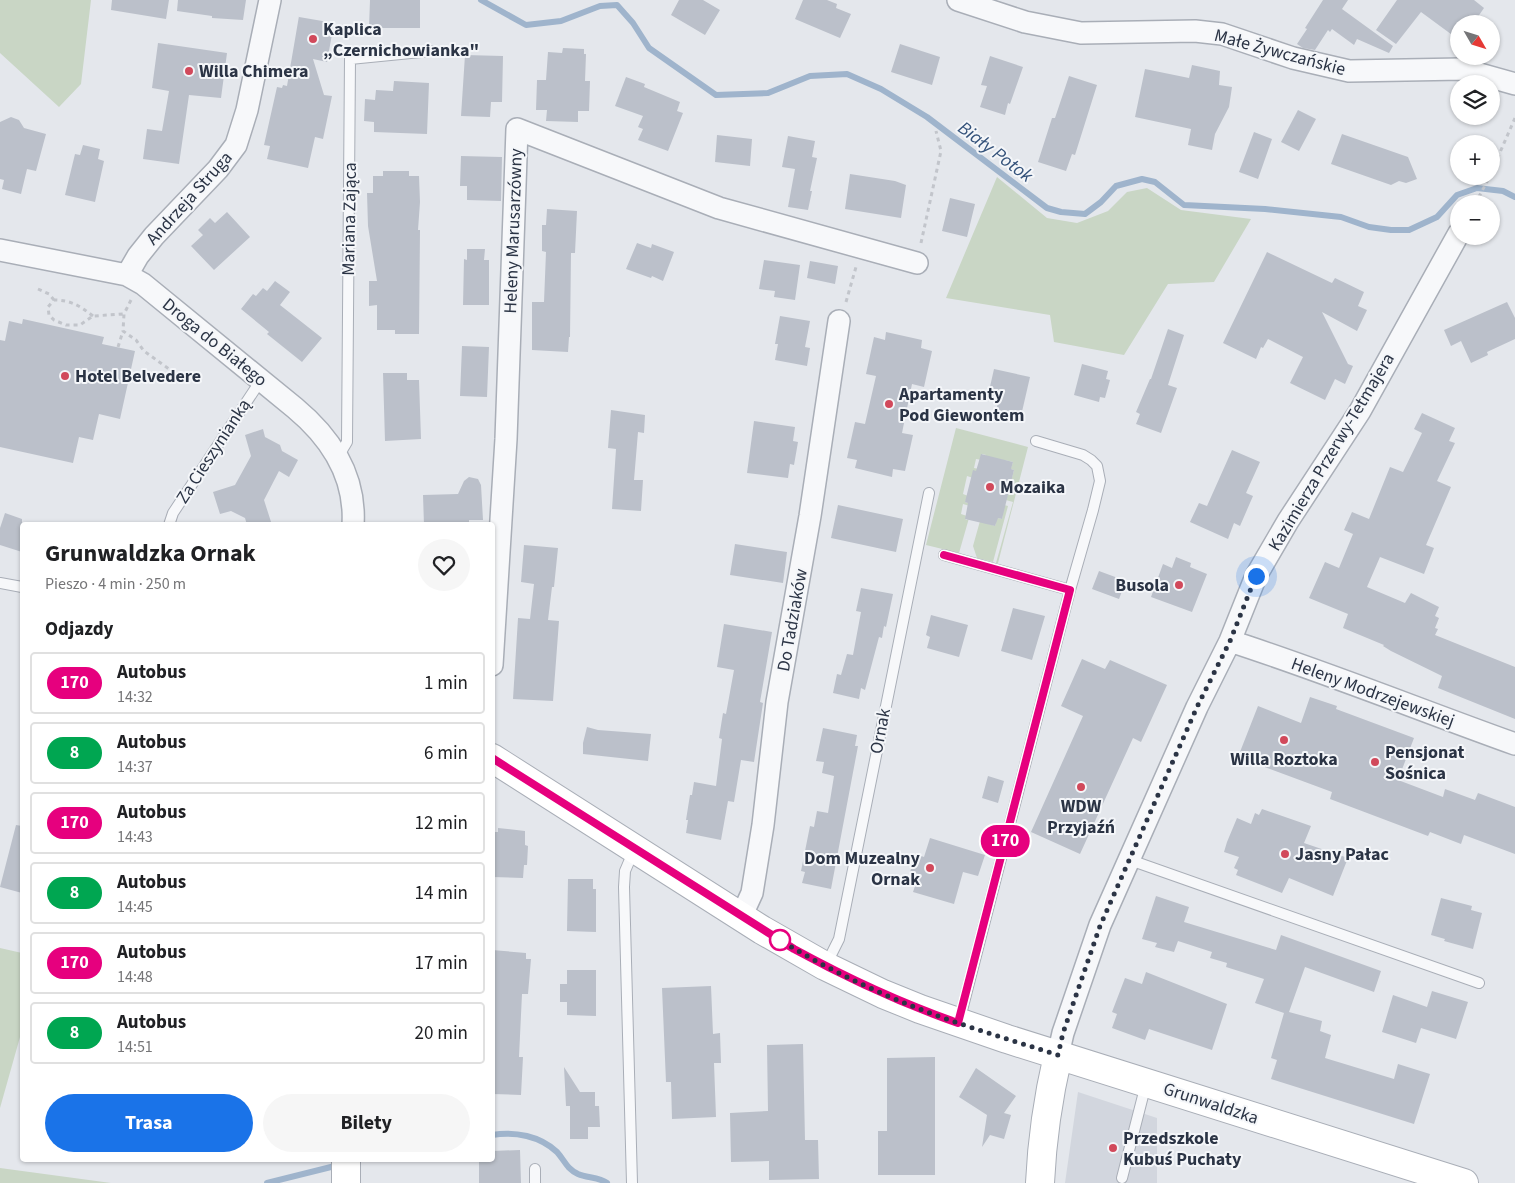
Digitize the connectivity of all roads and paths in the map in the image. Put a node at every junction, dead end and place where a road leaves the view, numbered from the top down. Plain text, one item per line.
1 (270, 0) edge
2 (958, 0) edge
3 (431, 51) dead end
4 (1515, 84) edge
5 (1515, 118) edge
6 (936, 131) dead end
7 (1500, 153) edge
8 (1452, 245) edge
9 (861, 247) junction
10 (0, 250) edge
11 (917, 263) joint
12 (127, 275) junction
13 (38, 289) dead end
14 (132, 297) dead end
15 (848, 297) dead end
16 (54, 300) junction
17 (124, 314) junction
18 (93, 316) junction
19 (839, 321) dead end
20 (123, 330) junction
21 (118, 347) dead end
22 (168, 369) dead end
23 (261, 380) junction
24 (1036, 441) dead end
25 (338, 457) junction
26 (929, 493) dead end
27 (170, 522) edge
28 (353, 522) edge
29 (944, 555) dead end
30 (0, 583) edge
31 (20, 587) edge
32 (1070, 590) junction
33 (495, 617) edge
34 (1230, 641) junction
35 (1515, 744) edge
36 (495, 760) edge
37 (634, 849) junction
38 (1130, 860) junction
39 (741, 917) junction
40 (825, 966) junction
41 (1479, 983) dead end
42 (958, 1023) junction
43 (1058, 1055) junction
44 (1147, 1083) junction
45 (535, 1169) dead end
46 (1122, 1178) dead end
47 (1431, 1178) edge
48 (535, 1183) edge
49 (632, 1183) edge
50 (1040, 1183) edge
51 (1464, 1183) edge

1 - 12 street, Andrzeja Struga
2 - 4 street, Małe Żywczańskie
3 - 25 lane, Mariana Zająca
5 - 7 path
6 - 11 path
8 - 34 street, Kazimierza Przerwy-Tetmajera
9 - 11 street, Heleny Marusarzówny
9 - 15 path
9 - 33 street, Heleny Marusarzówny
10 - 12 street, Droga do Białego
12 - 23 street, Droga do Białego
13 - 16 path
14 - 17 path
16 - 18 path
16 - 18 path
17 - 18 path
17 - 20 path
19 - 39 street, Do Tadziaków
20 - 21 path
20 - 22 path
23 - 25 street, Droga do Białego
23 - 27 lane, Za Cieszynianką
24 - 32 lane
25 - 28 street, Droga do Białego
26 - 40 lane, Ornak
29 - 32 lane
30 - 31 lane
32 - 42 lane
34 - 35 street, Heleny Modrzejewskiej
34 - 38 street, Kazimierza Przerwy-Tetmajera
36 - 37 street, Grunwaldzka
37 - 39 street, Grunwaldzka
37 - 49 lane
38 - 41 lane
38 - 43 street, Kazimierza Przerwy-Tetmajera
39 - 40 street, Grunwaldzka
40 - 42 street, Grunwaldzka
42 - 43 street, Grunwaldzka
43 - 44 street, Grunwaldzka
43 - 50 street, Kazimierza Przerwy-Tetmajera
44 - 46 lane
44 - 47 street, Grunwaldzka
45 - 48 lane
47 - 51 street, Grunwaldzka

